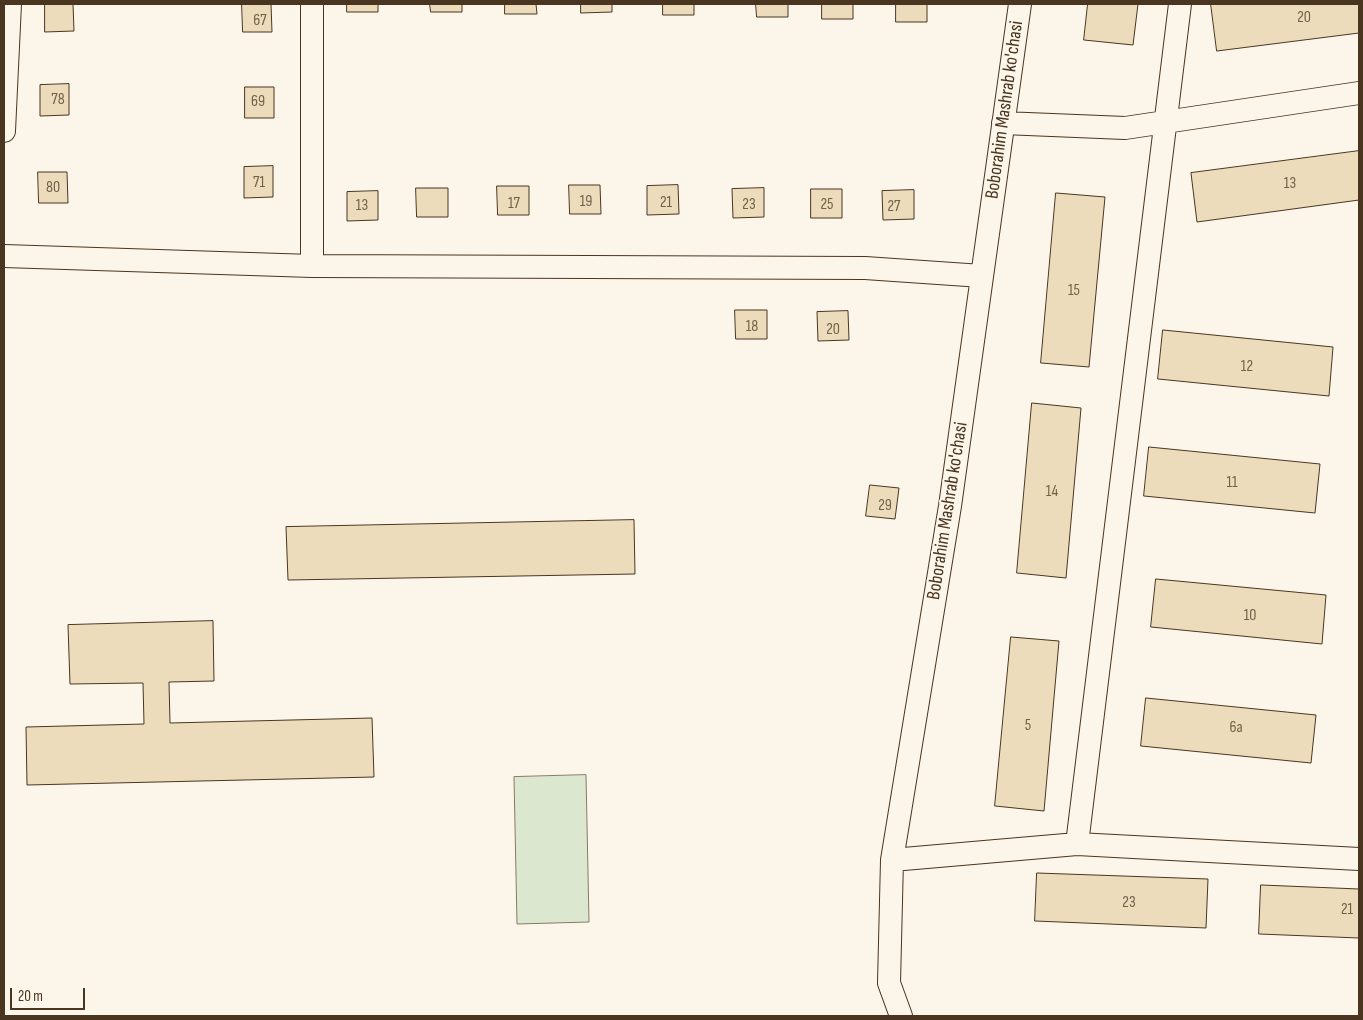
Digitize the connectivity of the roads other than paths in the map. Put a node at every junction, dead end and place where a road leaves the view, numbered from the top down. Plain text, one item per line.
1 (10, 4) edge
2 (312, 4) edge
3 (1020, 4) edge
4 (1180, 4) edge
5 (1359, 93) edge
6 (1166, 122) junction
7 (1003, 123) junction
8 (4, 131) edge
9 (4, 256) edge
10 (312, 266) junction
11 (982, 276) junction
12 (1078, 844) junction
13 (1359, 858) edge
14 (892, 860) junction
15 (901, 1016) edge

1 - 8 street
2 - 10 street
3 - 7 street, Boborahim Mashrab ko'chasi
4 - 6 street
5 - 6 street
6 - 7 street
6 - 12 street
7 - 11 street, Boborahim Mashrab ko'chasi
9 - 10 street
10 - 11 street
11 - 14 street, Boborahim Mashrab ko'chasi
12 - 13 street
12 - 14 street
14 - 15 street, Boborahim Mashrab ko'chasi

